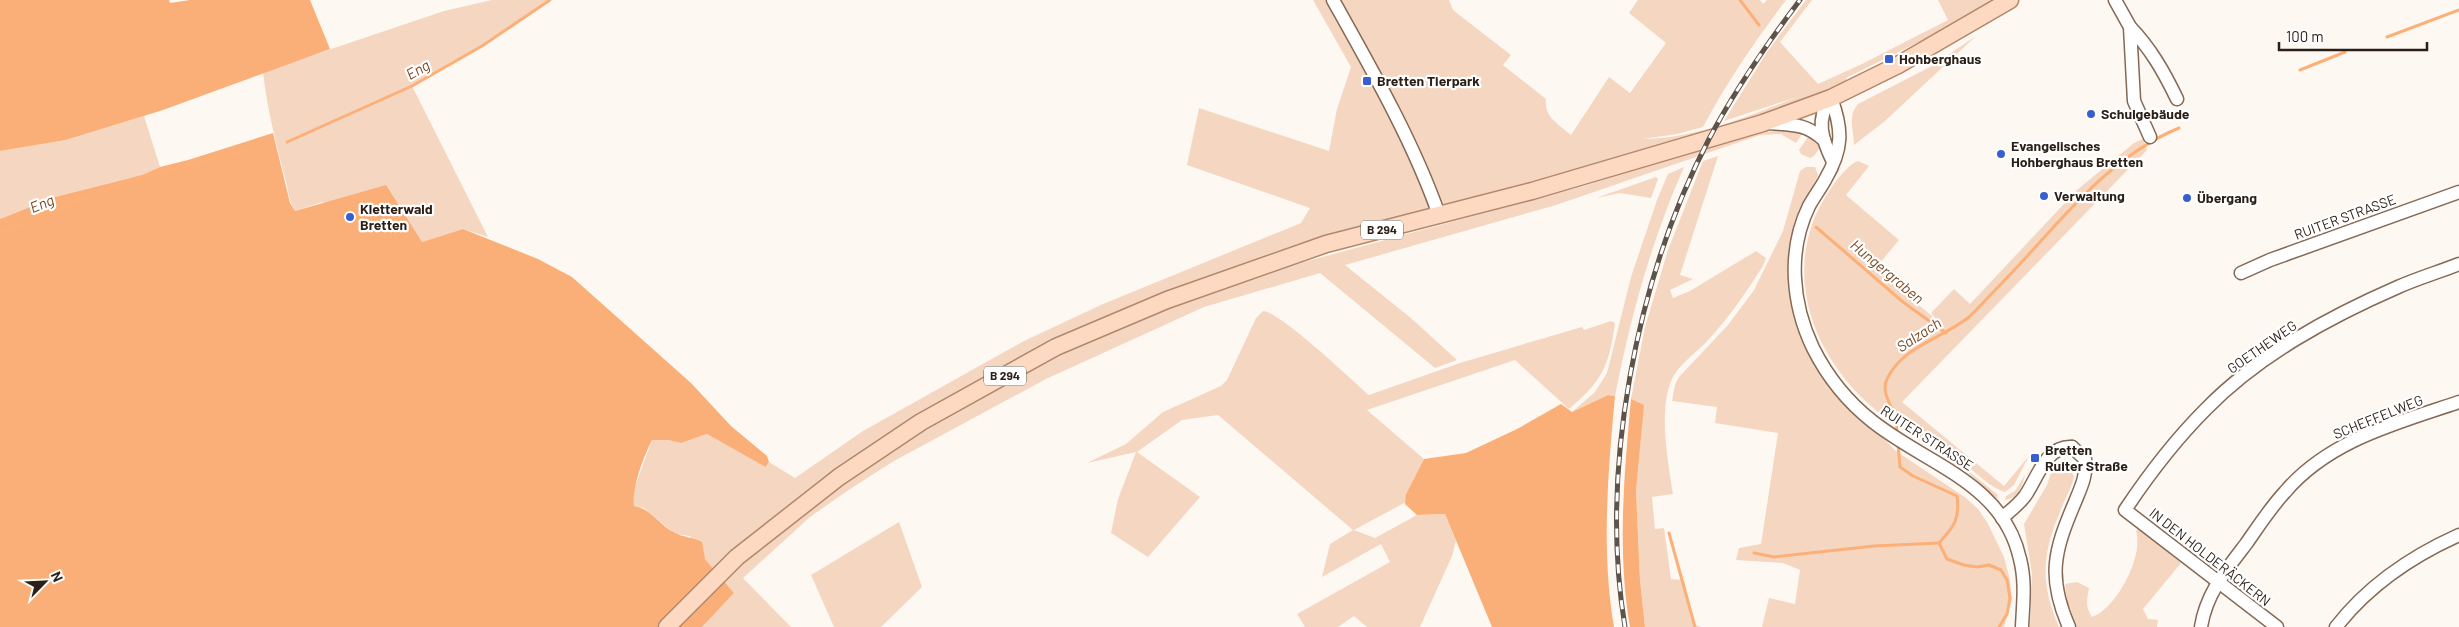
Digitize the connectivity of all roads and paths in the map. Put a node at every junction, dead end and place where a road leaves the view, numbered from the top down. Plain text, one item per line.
1 (1333, 0) edge
2 (2010, 0) edge
3 (2115, 0) edge
4 (2130, 27) junction
5 (1831, 98) junction
6 (2177, 99) dead end
7 (1763, 123) junction
8 (2150, 136) dead end
9 (1824, 140) junction
10 (1833, 162) junction
11 (2459, 192) edge
12 (1439, 216) junction
13 (2459, 264) edge
14 (2241, 273) dead end
15 (2459, 402) edge
16 (2125, 510) joint
17 (2002, 518) junction
18 (2459, 535) edge
19 (2217, 582) junction
20 (667, 627) edge
21 (2022, 627) edge
22 (2069, 627) edge
23 (2201, 627) edge
24 (2277, 627) edge
25 (2336, 627) edge

1 - 12 street
2 - 5 main road, B 294
3 - 4 street
4 - 6 street
4 - 8 street
5 - 7 main road, B 294
5 - 9 street
5 - 10 street, RUITER STRASSE
7 - 9 street
7 - 12 main road, B 294
9 - 10 street
10 - 17 street, RUITER STRASSE
11 - 14 street, RUITER STRASSE
12 - 20 main road, B 294
13 - 16 street, GOETHEWEG
15 - 19 street, SCHEFFELWEG
16 - 19 street, IN DEN HOLDERÄCKERN
17 - 21 street, RUITER STRASSE
17 - 22 street
18 - 25 street
19 - 23 street, SCHEFFELWEG
19 - 24 street, IN DEN HOLDERÄCKERN

